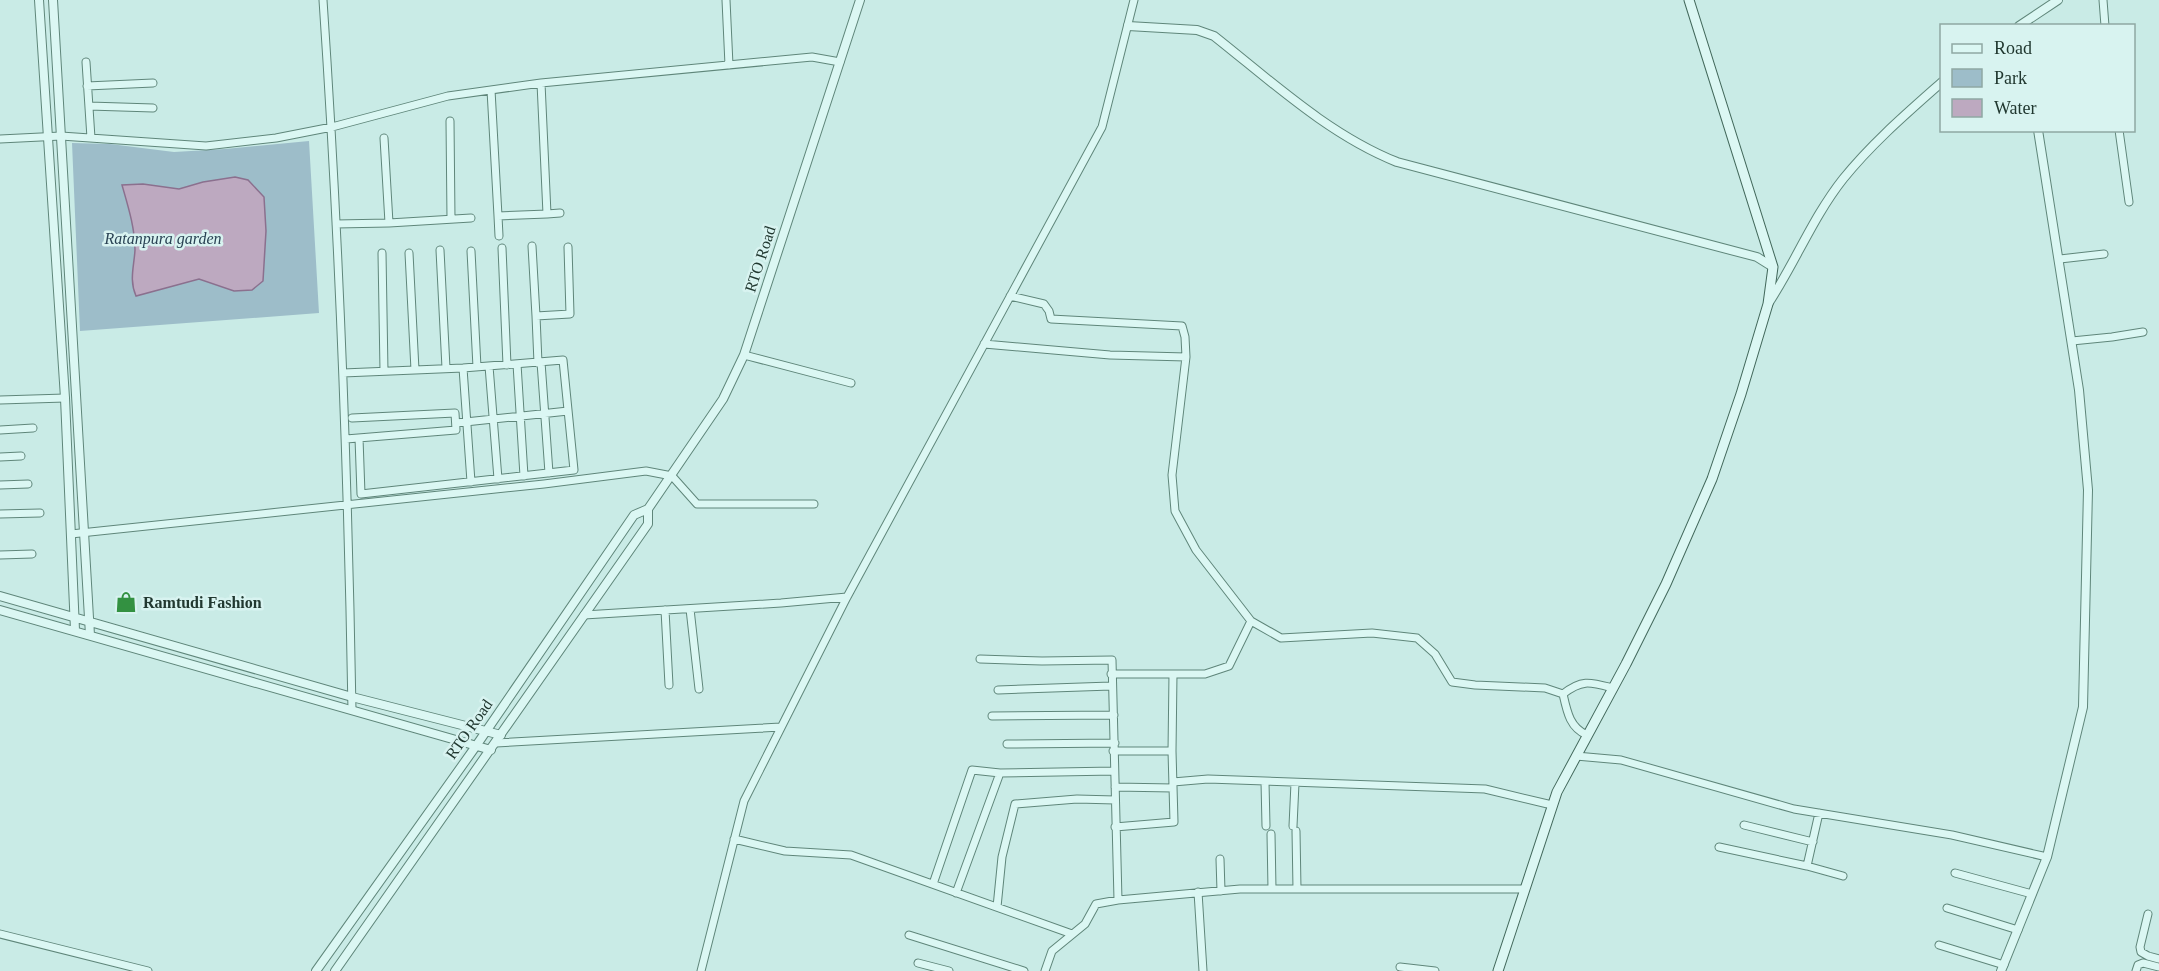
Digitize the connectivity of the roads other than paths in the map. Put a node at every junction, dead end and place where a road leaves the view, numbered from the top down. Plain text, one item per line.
1 (39, 0) edge
2 (53, 0) edge
3 (323, 0) edge
4 (726, 0) edge
5 (860, 0) edge
6 (1134, 0) edge
7 (1689, 0) edge
8 (2058, 0) edge
9 (2103, 0) edge
10 (2022, 24) edge
11 (2105, 24) edge
12 (1128, 26) junction
13 (86, 62) dead end
14 (840, 62) junction
15 (729, 65) junction
16 (153, 83) dead end
17 (541, 83) junction
18 (1940, 83) edge
19 (87, 86) junction
20 (491, 90) junction
21 (89, 105) junction
22 (153, 108) dead end
23 (450, 121) dead end
24 (332, 127) junction
25 (2038, 132) edge
26 (2119, 132) edge
27 (61, 136) junction
28 (47, 137) junction
29 (91, 138) junction
30 (384, 138) dead end
31 (0, 139) edge
32 (2129, 202) dead end
33 (560, 213) dead end
34 (547, 214) junction
35 (498, 216) junction
36 (471, 218) dead end
37 (451, 219) junction
38 (389, 223) junction
39 (336, 224) junction
40 (499, 236) dead end
41 (532, 246) dead end
42 (568, 247) dead end
43 (502, 248) dead end
44 (440, 250) dead end
45 (471, 251) dead end
46 (382, 253) dead end
47 (409, 253) dead end
48 (2104, 254) dead end
49 (2060, 259) junction
50 (1773, 267) junction
51 (1010, 296) junction
52 (1768, 304) junction
53 (536, 316) junction
54 (2143, 332) dead end
55 (2072, 341) junction
56 (984, 344) junction
57 (744, 355) junction
58 (1186, 357) junction
59 (539, 362) junction
60 (517, 364) junction
61 (507, 365) junction
62 (489, 366) junction
63 (477, 367) junction
64 (446, 368) junction
65 (463, 368) junction
66 (415, 370) junction
67 (384, 371) junction
68 (343, 373) junction
69 (851, 383) dead end
70 (65, 398) junction
71 (0, 400) edge
72 (568, 411) junction
73 (545, 414) junction
74 (520, 416) junction
75 (352, 417) dead end
76 (494, 419) junction
77 (466, 422) junction
78 (456, 423) junction
79 (33, 428) dead end
80 (0, 430) edge
81 (359, 438) junction
82 (346, 439) junction
83 (21, 456) dead end
84 (0, 457) edge
85 (549, 473) junction
86 (524, 476) junction
87 (672, 476) junction
88 (498, 479) junction
89 (471, 482) junction
90 (28, 484) dead end
91 (0, 485) edge
92 (814, 504) dead end
93 (349, 505) junction
94 (648, 510) junction
95 (40, 513) dead end
96 (0, 514) edge
97 (85, 533) junction
98 (71, 534) junction
99 (32, 554) dead end
100 (0, 555) edge
101 (0, 596) edge
102 (847, 597) junction
103 (690, 609) junction
104 (0, 610) edge
105 (665, 610) junction
106 (584, 615) junction
107 (75, 617) junction
108 (1251, 621) junction
109 (90, 622) junction
110 (75, 630) junction
111 (90, 635) junction
112 (980, 659) dead end
113 (534, 662) junction
114 (545, 671) junction
115 (1111, 674) junction
116 (1173, 674) junction
117 (669, 686) dead end
118 (1111, 686) junction
119 (1613, 688) junction
120 (699, 689) dead end
121 (998, 690) dead end
122 (1563, 694) junction
123 (352, 697) junction
124 (352, 710) junction
125 (992, 716) dead end
126 (1114, 716) junction
127 (781, 727) junction
128 (485, 732) junction
129 (1587, 735) junction
130 (496, 743) junction
131 (1007, 744) dead end
132 (476, 746) junction
133 (1114, 747) junction
134 (1172, 751) junction
135 (1576, 756) junction
136 (1114, 771) junction
137 (1000, 773) junction
138 (1265, 782) junction
139 (1295, 783) junction
140 (1173, 785) junction
141 (1114, 787) junction
142 (1115, 800) junction
143 (1552, 805) junction
144 (1819, 813) junction
145 (1744, 825) dead end
146 (1266, 826) dead end
147 (1115, 827) junction
148 (1271, 834) dead end
149 (734, 839) junction
150 (1813, 842) junction
151 (1719, 847) dead end
152 (2047, 857) junction
153 (1220, 859) dead end
154 (1807, 866) junction
155 (1956, 873) dead end
156 (1843, 876) dead end
157 (933, 884) junction
158 (1272, 889) junction
159 (1297, 889) junction
160 (1524, 889) junction
161 (1221, 891) junction
162 (956, 892) junction
163 (1198, 892) junction
164 (2032, 894) junction
165 (1118, 900) junction
166 (997, 907) junction
167 (1947, 908) dead end
168 (2148, 914) dead end
169 (2018, 930) junction
170 (0, 934) edge
171 (1072, 934) junction
172 (909, 935) dead end
173 (1939, 945) dead end
174 (2159, 959) edge
175 (918, 963) dead end
176 (2159, 966) edge
177 (1400, 967) dead end
178 (2002, 968) edge
179 (148, 971) edge
180 (316, 971) edge
181 (335, 971) edge
182 (701, 971) edge
183 (949, 971) edge
184 (1024, 971) edge
185 (1045, 971) edge
186 (1203, 971) edge
187 (1435, 971) edge
188 (1497, 971) edge
189 (2136, 971) edge

1 - 28 street
2 - 27 street
3 - 24 street
4 - 15 street
5 - 14 street, RTO Road
6 - 12 street
7 - 50 main road
8 - 10 street
9 - 11 street
12 - 50 street
12 - 51 street
13 - 19 street
14 - 15 street
14 - 57 street, RTO Road
15 - 17 street
16 - 19 street
17 - 20 street
17 - 34 street
18 - 52 street
19 - 21 street
20 - 24 street
20 - 35 street
21 - 22 street
21 - 29 street
23 - 37 street
24 - 29 street
24 - 39 street
25 - 49 street
26 - 32 street
27 - 28 street
27 - 29 street
27 - 97 street
28 - 31 street
28 - 70 street
30 - 38 street
33 - 34 street
34 - 35 street
35 - 40 street
36 - 37 street
37 - 38 street
38 - 39 street
39 - 68 street
41 - 53 street
42 - 53 street
43 - 61 street
44 - 64 street
45 - 63 street
46 - 67 street
47 - 66 street
48 - 49 street
49 - 55 street
50 - 52 main road
51 - 56 street
51 - 58 street
52 - 119 main road
53 - 59 street
54 - 55 street
55 - 152 street
56 - 58 street
56 - 102 street
57 - 69 street
57 - 87 street, RTO Road
58 - 108 street
59 - 60 street
59 - 72 street
59 - 73 street
60 - 61 street
60 - 74 street
61 - 62 street
62 - 63 street
62 - 76 street
63 - 65 street
64 - 65 street
64 - 66 street
65 - 77 street
66 - 67 street
67 - 68 street
68 - 82 street
70 - 71 street
70 - 98 street
72 - 73 street
72 - 85 street
73 - 74 street
73 - 85 street
74 - 76 street
74 - 86 street
75 - 78 street
76 - 77 street
76 - 88 street
77 - 78 street
77 - 89 street
78 - 81 street
79 - 80 street
81 - 82 street
81 - 89 street
82 - 93 street
83 - 84 street
85 - 86 street
86 - 88 street
87 - 92 street
87 - 93 street
87 - 94 street, RTO Road
88 - 89 street
90 - 91 street
93 - 97 street
93 - 123 street
94 - 106 street, RTO Road
94 - 113 street, RTO Road
95 - 96 street
97 - 98 street
97 - 109 street
98 - 107 street
99 - 100 street
101 - 107 street
102 - 103 street
102 - 127 street
103 - 105 street
103 - 120 street
104 - 110 street
105 - 106 street
105 - 117 street
106 - 114 street, RTO Road
107 - 109 street
107 - 110 street
108 - 116 street
108 - 122 street
109 - 111 street
109 - 123 street
110 - 111 street
111 - 124 street
112 - 115 street
113 - 114 street
113 - 128 street, RTO Road
114 - 130 street, RTO Road
115 - 116 street
115 - 118 street
116 - 134 street
118 - 121 street
118 - 126 street
119 - 122 street
119 - 129 main road
122 - 129 street
123 - 124 street
123 - 128 street
124 - 132 street
125 - 126 street
126 - 133 street
127 - 130 street
127 - 149 street
128 - 130 street
128 - 132 street, RTO Road
129 - 135 main road
130 - 132 street
130 - 181 street, RTO Road
131 - 133 street
132 - 180 street, RTO Road
133 - 134 street
133 - 136 street
134 - 140 street
135 - 143 main road
135 - 144 street
136 - 137 street
136 - 141 street
137 - 157 street
137 - 162 street
138 - 139 street
138 - 140 street
138 - 146 street
139 - 143 street
139 - 159 street
140 - 141 street
140 - 147 street
141 - 142 street
142 - 147 street
142 - 166 street
143 - 160 main road
144 - 150 street
144 - 152 street
145 - 150 street
147 - 165 street
148 - 158 street
149 - 157 street
149 - 182 street
150 - 154 street
151 - 154 street
152 - 164 street
153 - 161 street
154 - 156 street
155 - 164 street
157 - 162 street
158 - 159 street
158 - 161 street
159 - 160 street
160 - 188 main road
161 - 163 street
162 - 166 street
163 - 165 street
163 - 186 street
164 - 169 street
165 - 171 street
166 - 171 street
167 - 169 street
168 - 174 street
169 - 178 street
170 - 179 street
171 - 185 street
172 - 184 street
173 - 178 street
175 - 183 street
176 - 189 street
177 - 187 street

